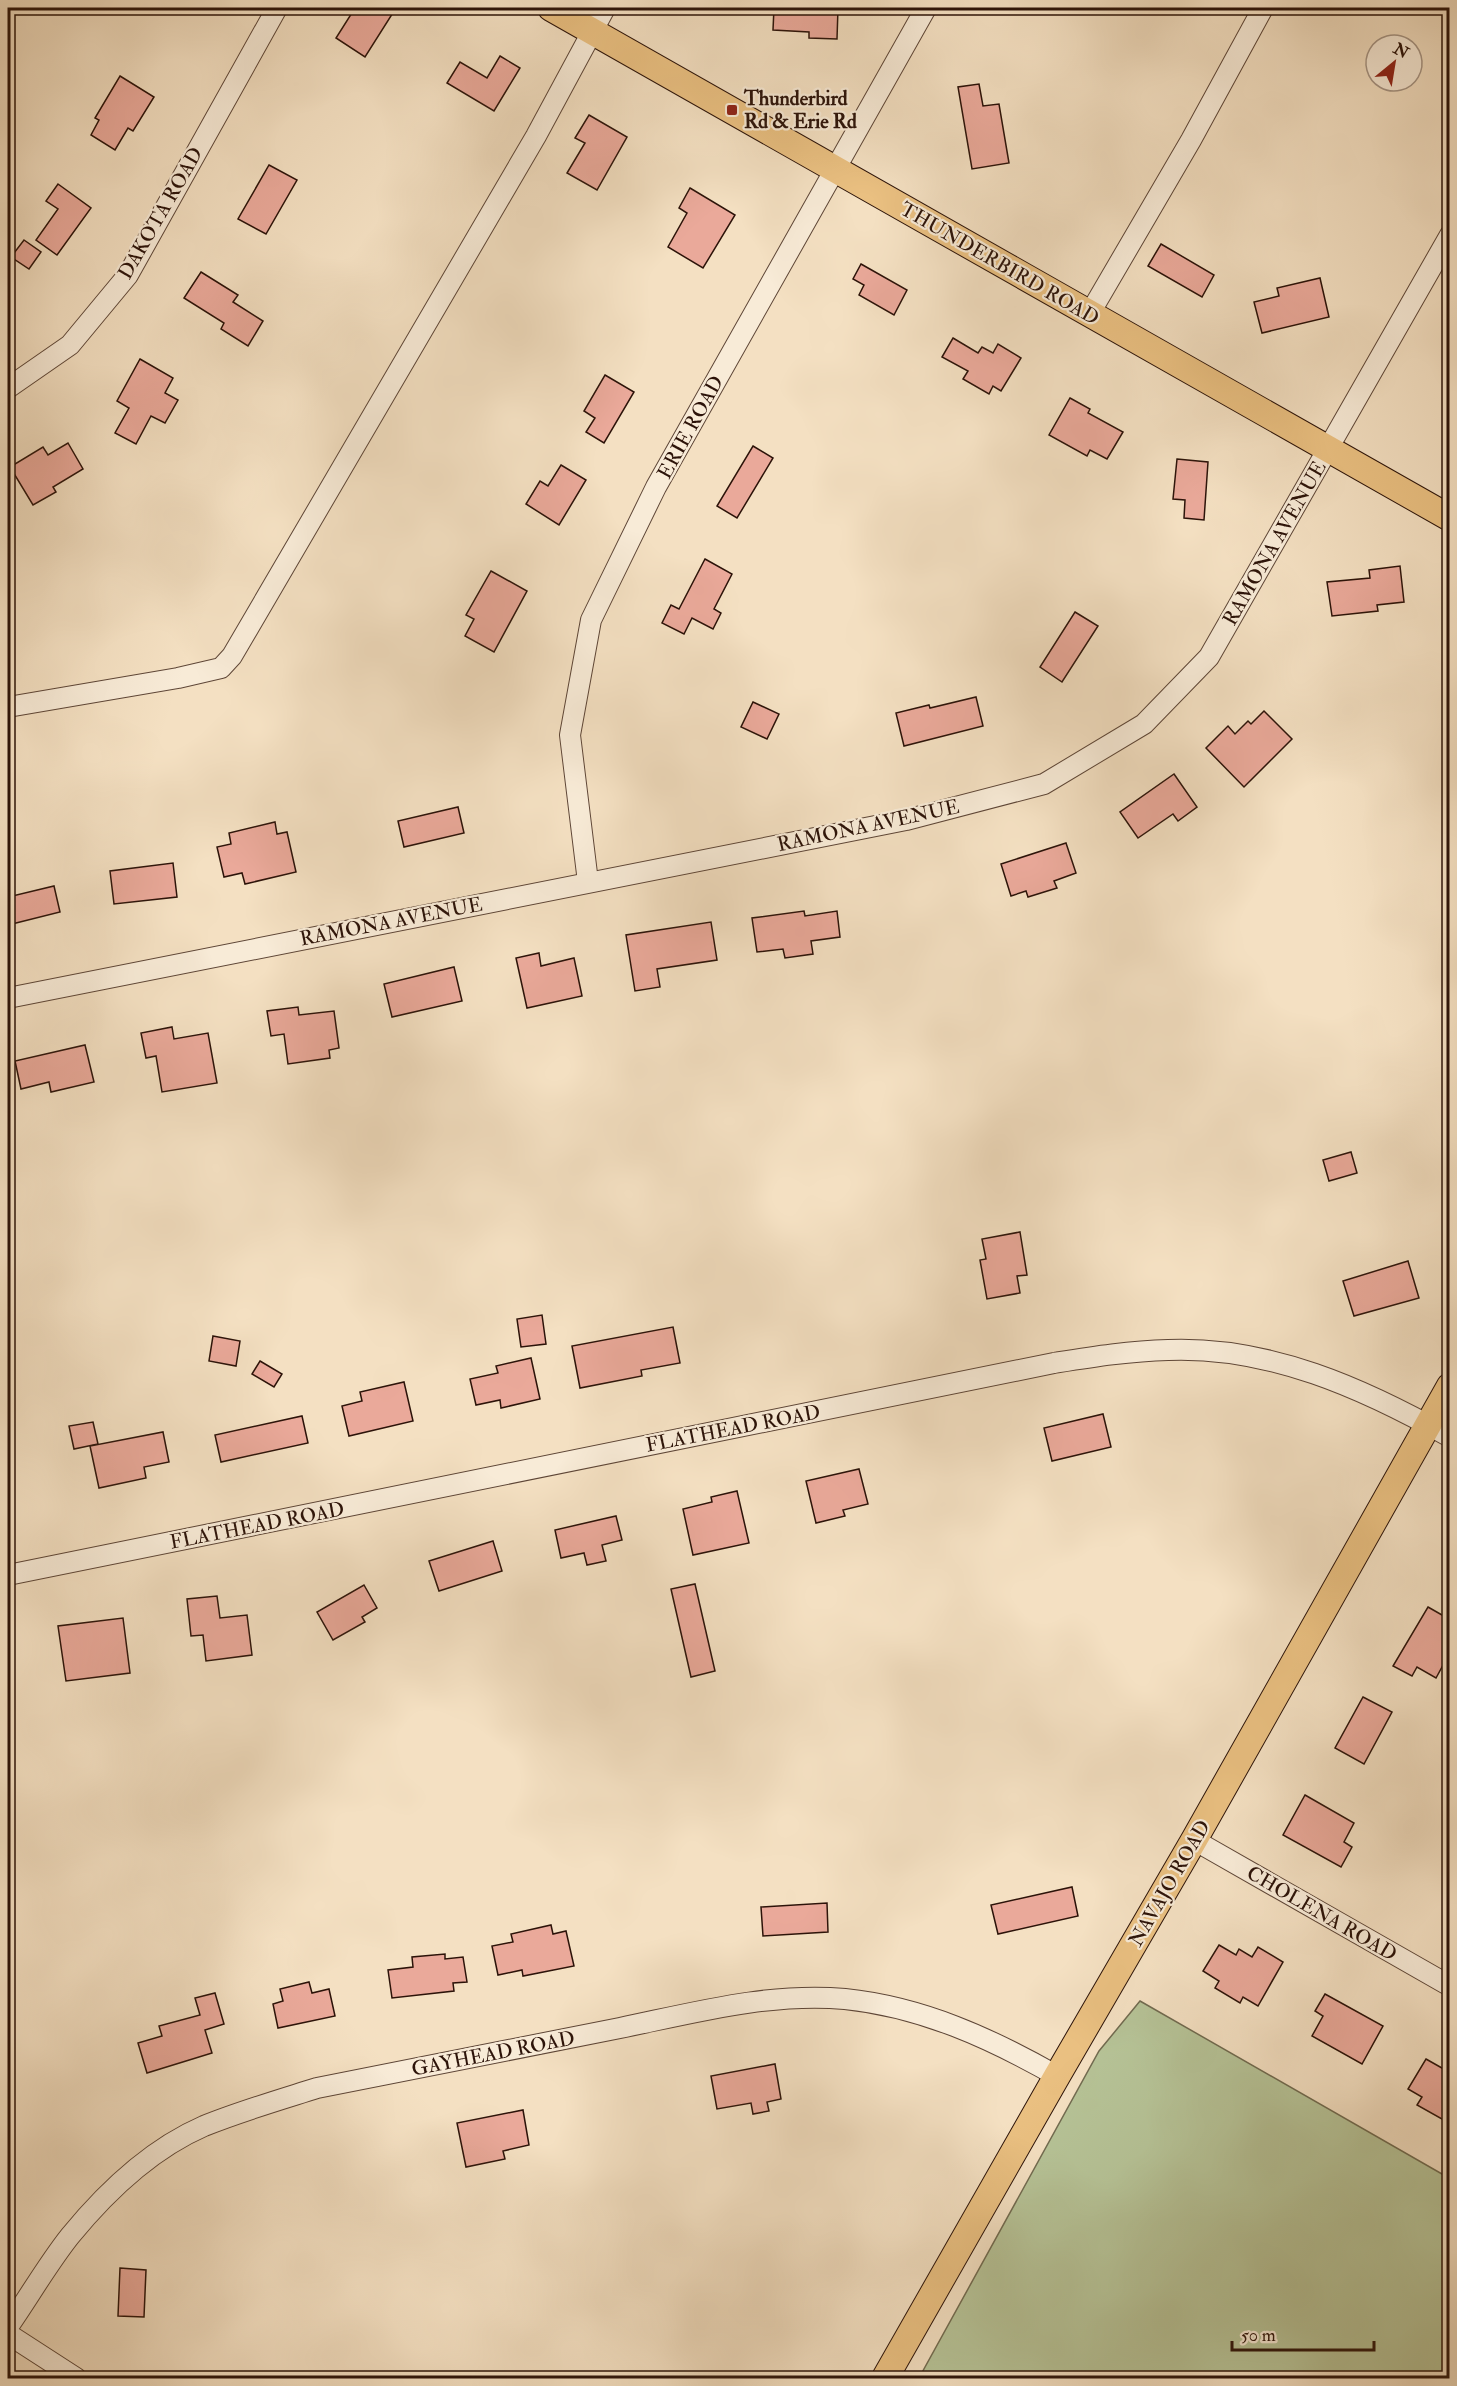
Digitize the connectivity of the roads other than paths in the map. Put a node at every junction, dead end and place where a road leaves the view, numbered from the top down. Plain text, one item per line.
1 (277, 8) edge
2 (551, 8) edge
3 (605, 8) edge
4 (926, 8) edge
5 (1263, 8) edge
6 (592, 31) junction
7 (834, 168) junction
8 (1449, 235) edge
9 (1090, 314) junction
10 (8, 388) edge
11 (1328, 449) junction
12 (1449, 518) edge
13 (8, 707) edge
14 (588, 882) junction
15 (8, 998) edge
16 (1449, 1386) edge
17 (1438, 1431) edge
18 (8, 1575) edge
19 (1194, 1840) junction
20 (1449, 1986) edge
21 (1057, 2076) junction
22 (8, 2327) edge
23 (8, 2334) edge
24 (76, 2379) edge
25 (885, 2379) edge

1 - 10 street, DAKOTA ROAD
2 - 6 main road, THUNDERBIRD ROAD
3 - 6 street
4 - 7 street, ERIE ROAD
5 - 9 street
6 - 7 main road, THUNDERBIRD ROAD
6 - 13 street
7 - 9 main road, THUNDERBIRD ROAD
7 - 14 street, ERIE ROAD
8 - 11 street, RAMONA AVENUE
9 - 11 main road, THUNDERBIRD ROAD
11 - 12 main road, THUNDERBIRD ROAD
11 - 14 street, RAMONA AVENUE
14 - 15 street, RAMONA AVENUE
16 - 17 main road, NAVAJO ROAD
17 - 18 street, FLATHEAD ROAD
17 - 19 main road, NAVAJO ROAD
19 - 20 street, CHOLENA ROAD
19 - 21 main road, NAVAJO ROAD
21 - 22 street, GAYHEAD ROAD
21 - 25 main road, NAVAJO ROAD
23 - 24 street

